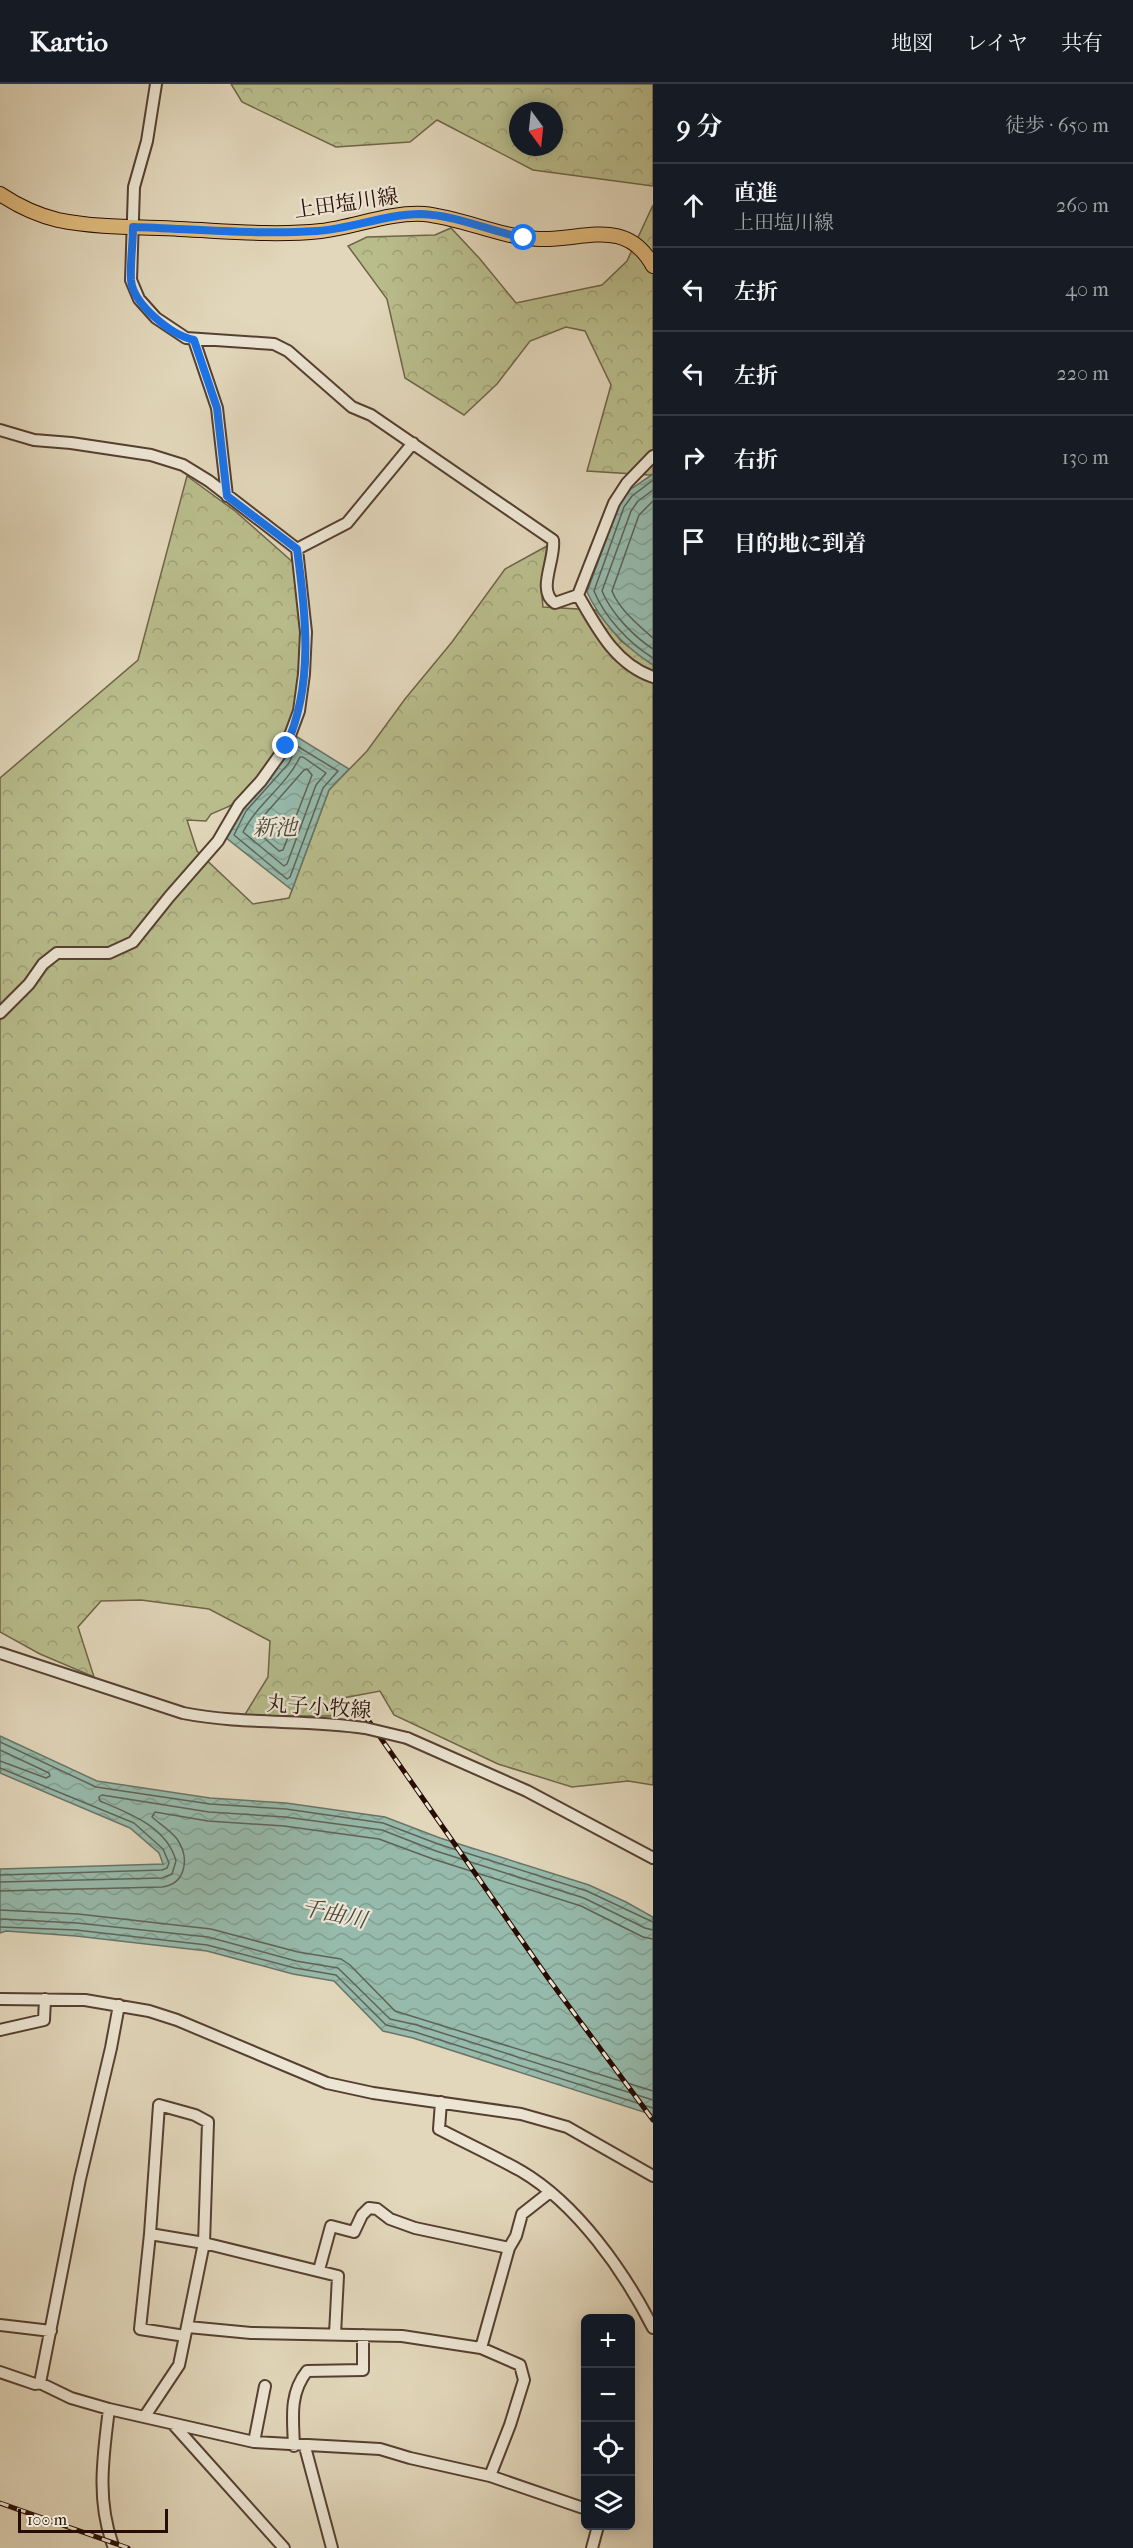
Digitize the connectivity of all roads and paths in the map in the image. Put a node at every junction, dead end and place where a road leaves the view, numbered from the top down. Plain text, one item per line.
1 (156, 84) edge
2 (0, 194) edge
3 (133, 227) junction
4 (653, 266) edge
5 (194, 340) junction
6 (0, 430) edge
7 (412, 443) junction
8 (653, 456) edge
9 (227, 496) junction
10 (297, 549) junction
11 (578, 595) junction
12 (653, 677) edge
13 (0, 1013) edge
14 (0, 1653) edge
15 (653, 1858) edge
16 (0, 1999) edge
17 (45, 1999) junction
18 (119, 2005) junction
19 (0, 2030) edge
20 (441, 2102) junction
21 (653, 2176) edge
22 (550, 2192) junction
23 (150, 2234) junction
24 (204, 2242) junction
25 (509, 2248) junction
26 (319, 2270) junction
27 (0, 2325) edge
28 (653, 2328) edge
29 (51, 2331) junction
30 (187, 2331) junction
31 (335, 2334) junction
32 (363, 2335) junction
33 (481, 2348) junction
34 (0, 2372) edge
35 (40, 2383) junction
36 (265, 2386) dead end
37 (109, 2409) junction
38 (145, 2416) junction
39 (173, 2424) junction
40 (254, 2442) junction
41 (300, 2446) junction
42 (490, 2476) junction
43 (581, 2508) edge
44 (597, 2530) edge
45 (114, 2548) edge
46 (284, 2548) edge
47 (332, 2548) edge
48 (592, 2548) edge

1 - 3 street
2 - 3 main road, 上田塩川線
3 - 4 main road, 上田塩川線
3 - 5 street
5 - 7 street
5 - 9 street
6 - 9 street
7 - 10 street
7 - 11 street
8 - 11 street
9 - 10 street
10 - 13 street
11 - 12 street
14 - 15 street, 丸子小牧線, bridge
16 - 17 street
17 - 18 street
17 - 19 street
18 - 20 street
18 - 29 street
20 - 21 street
20 - 22 street
22 - 25 street
22 - 28 street
23 - 24 street
23 - 24 street
23 - 30 street
24 - 26 street
24 - 30 street
25 - 26 street
25 - 33 street
26 - 31 street
27 - 29 street
29 - 35 street
30 - 31 street
30 - 38 street
31 - 32 street
32 - 33 street
32 - 41 street
33 - 42 street
34 - 35 street
35 - 37 street
36 - 40 street
37 - 38 street
37 - 45 street
38 - 39 street
39 - 40 street
39 - 46 street
40 - 41 street
41 - 42 street
41 - 47 street
42 - 43 street
44 - 48 street

